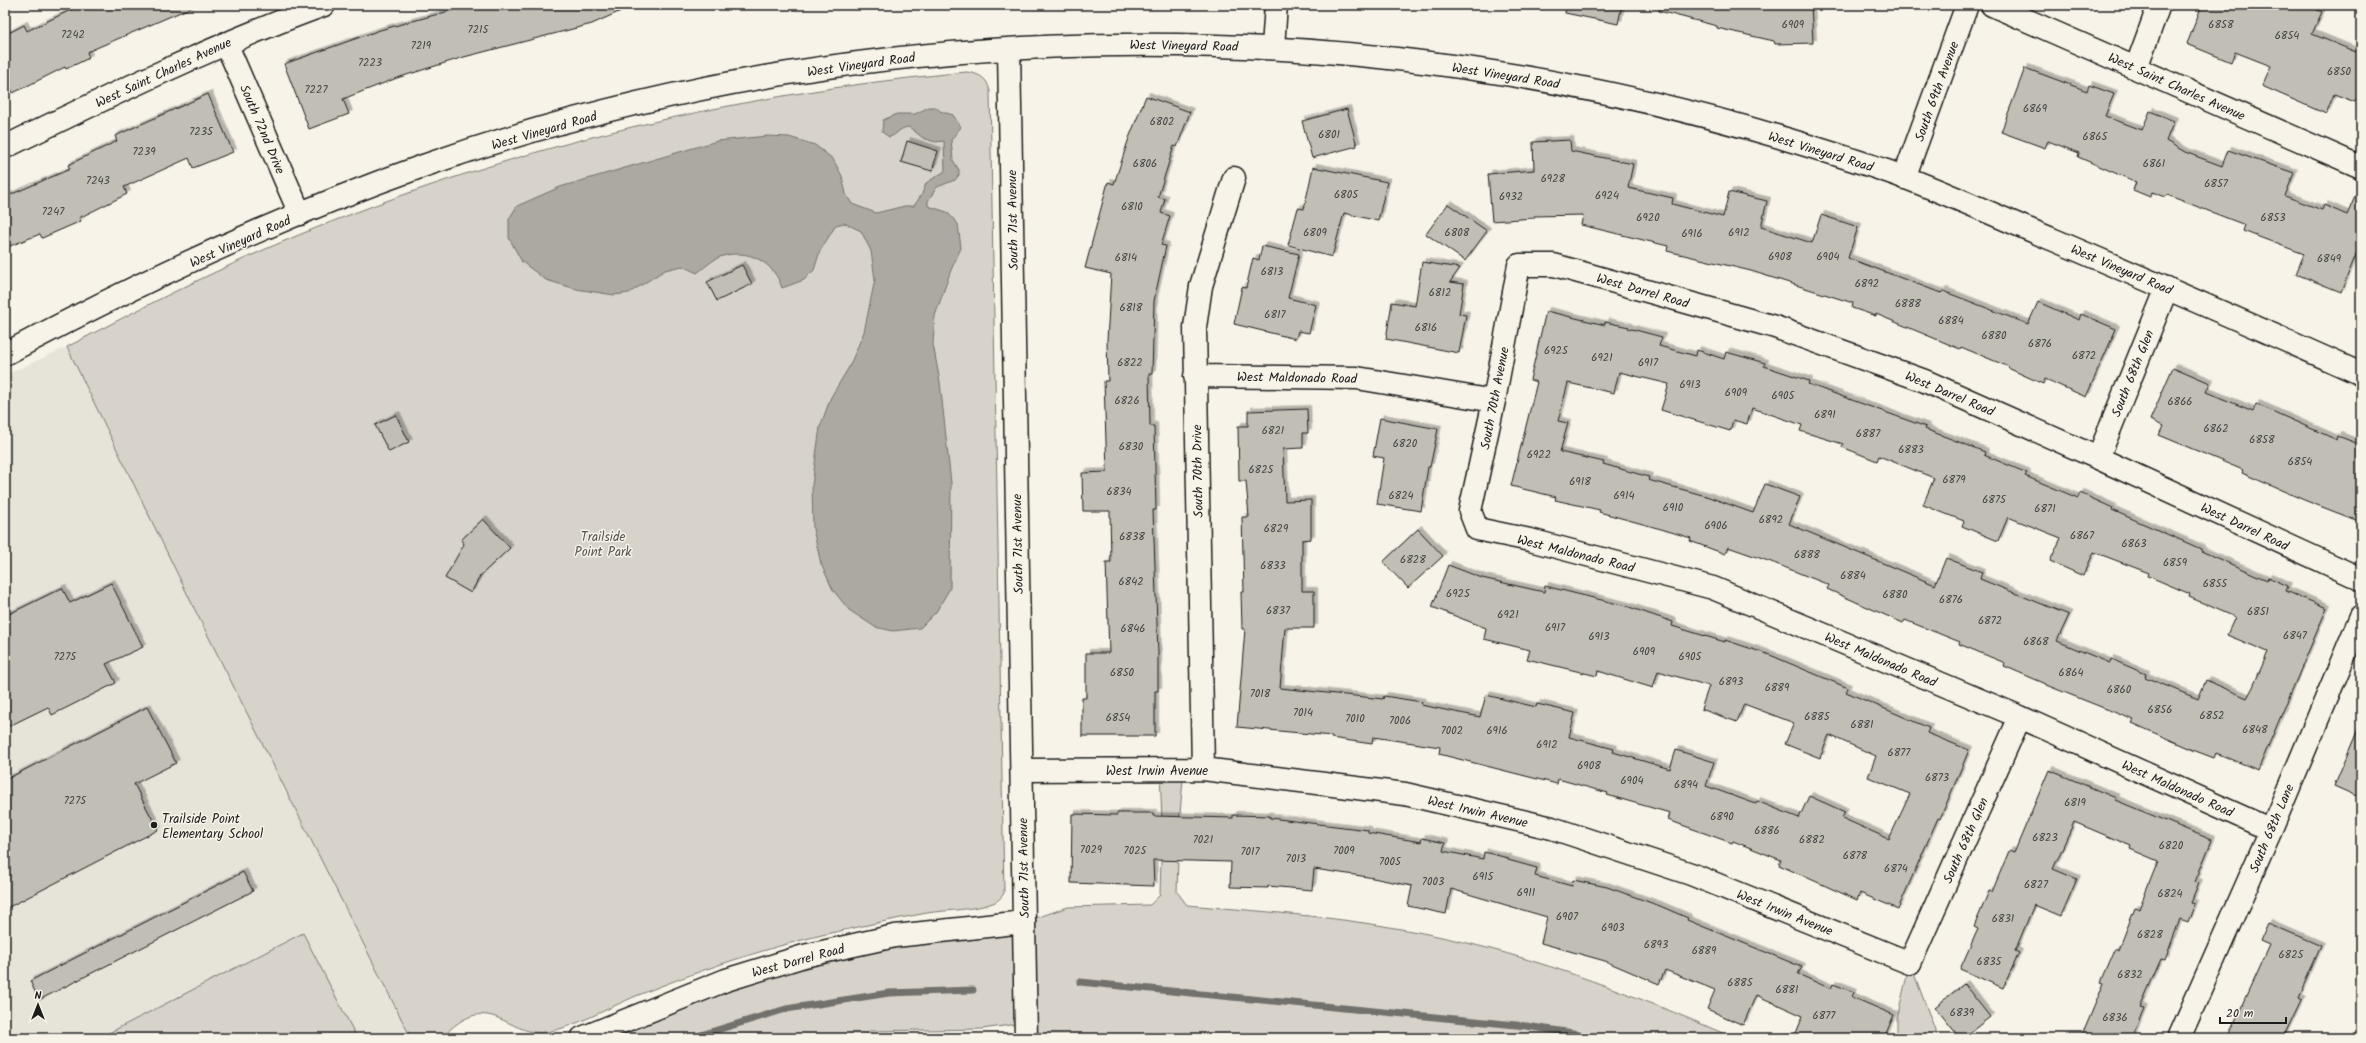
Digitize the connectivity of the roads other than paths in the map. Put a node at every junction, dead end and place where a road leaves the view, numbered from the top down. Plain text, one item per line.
1 (324, 5) edge
2 (1276, 5) edge
3 (1967, 5) edge
4 (1992, 5) edge
5 (2159, 5) edge
6 (226, 43) junction
7 (1274, 47) junction
8 (1009, 49) junction
9 (2136, 68) junction
10 (5, 147) edge
11 (2361, 167) edge
12 (1234, 178) dead end
13 (1904, 178) junction
14 (300, 214) junction
15 (1519, 265) joint
16 (2167, 288) junction
17 (5, 354) edge
18 (2361, 374) edge
19 (1195, 376) junction
20 (1494, 401) junction
21 (2098, 458) junction
22 (1477, 529) joint
23 (2361, 580) edge
24 (2361, 616) edge
25 (2020, 717) junction
26 (1203, 769) junction
27 (1022, 770) junction
28 (2271, 830) junction
29 (1024, 922) junction
30 (1910, 964) joint
31 (582, 1038) edge
32 (1026, 1038) edge
33 (2179, 1038) edge

1 - 6 street, West Saint Charles Avenue
2 - 7 street
3 - 13 street, South 69th Avenue
4 - 9 street, West Saint Charles Avenue
5 - 9 street
6 - 10 street, West Saint Charles Avenue
6 - 14 street, South 72nd Drive
7 - 8 street, West Vineyard Road
7 - 13 street, West Vineyard Road
8 - 14 street, West Vineyard Road
8 - 27 street, South 71st Avenue
9 - 11 street, West Saint Charles Avenue
12 - 19 street, South 70th Drive
13 - 16 street, West Vineyard Road
14 - 17 street, West Vineyard Road
15 - 20 street, South 70th Avenue
15 - 21 street, West Darrel Road
16 - 18 street, West Vineyard Road
16 - 21 street, South 68th Glen
19 - 20 street, West Maldonado Road
19 - 26 street, South 70th Drive
20 - 22 street, South 70th Avenue
21 - 23 street, West Darrel Road
22 - 25 street, West Maldonado Road
24 - 28 street, South 68th Lane
25 - 28 street, West Maldonado Road
25 - 30 street, South 68th Glen
26 - 27 street, West Irwin Avenue
26 - 30 street, West Irwin Avenue
27 - 29 street, South 71st Avenue
28 - 33 street, South 68th Lane
29 - 31 street, West Darrel Road
29 - 32 street, South 71st Avenue

